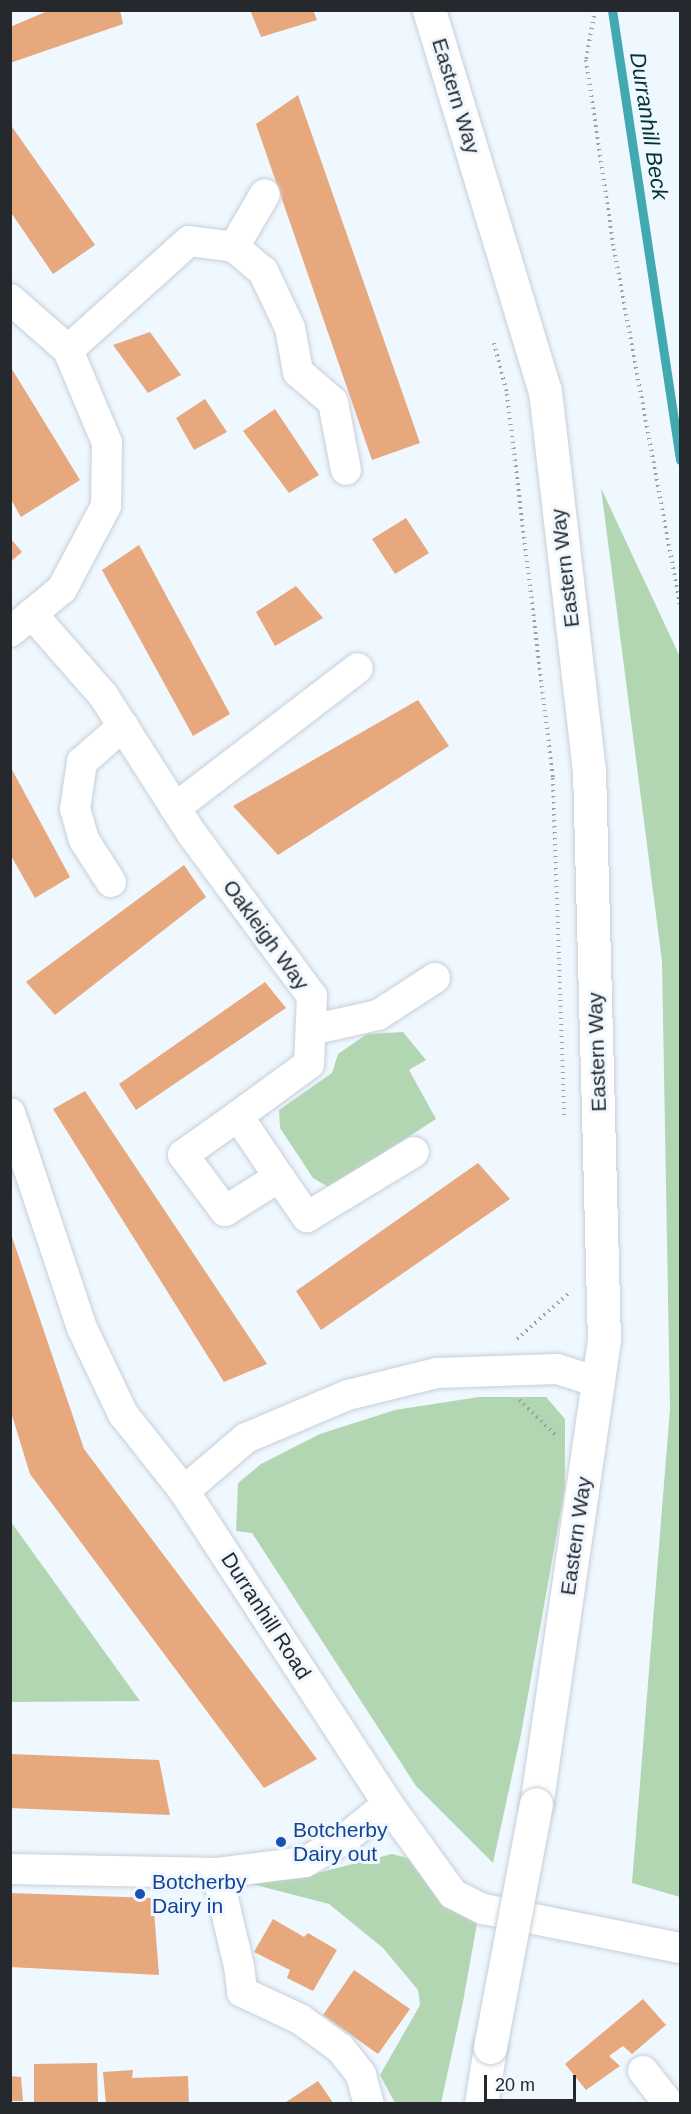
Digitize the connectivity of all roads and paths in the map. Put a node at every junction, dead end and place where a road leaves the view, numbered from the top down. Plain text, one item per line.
1 (429, 10) edge
2 (595, 10) edge
3 (265, 194) dead end
4 (234, 247) junction
5 (10, 299) edge
6 (493, 337) dead end
7 (68, 350) junction
8 (346, 470) dead end
9 (681, 604) edge
10 (21, 623) edge
11 (358, 668) dead end
12 (123, 726) junction
13 (175, 808) junction
14 (111, 882) dead end
15 (435, 978) dead end
16 (311, 1030) junction
17 (10, 1113) edge
18 (238, 1116) junction
19 (564, 1119) dead end
20 (414, 1152) dead end
21 (279, 1177) junction
22 (569, 1283) dead end
23 (510, 1370) junction
24 (598, 1382) junction
25 (565, 1443) dead end
26 (184, 1491) junction
27 (388, 1804) junction
28 (10, 1869) edge
29 (217, 1873) junction
30 (681, 1948) edge
31 (643, 2071) dead end
32 (369, 2103) edge
33 (481, 2103) edge
34 (669, 2103) edge

1 - 24 street, Eastern Way
2 - 9 path
3 - 4 street
4 - 7 street
4 - 8 street
5 - 7 street
6 - 19 path
7 - 10 street
10 - 12 street, Oakleigh Way
11 - 13 street
12 - 13 street, Oakleigh Way
12 - 14 street
13 - 16 street, Oakleigh Way
15 - 16 street
16 - 18 street, Oakleigh Way
17 - 26 street, Durranhill Road
18 - 21 street
18 - 21 street
20 - 21 street
22 - 23 path
23 - 24 street
23 - 25 path
23 - 26 street
24 - 33 street, Eastern Way, bridge
26 - 27 street, Durranhill Road
27 - 29 street
27 - 30 street, Durranhill Road
28 - 29 street
29 - 32 street
31 - 34 street

